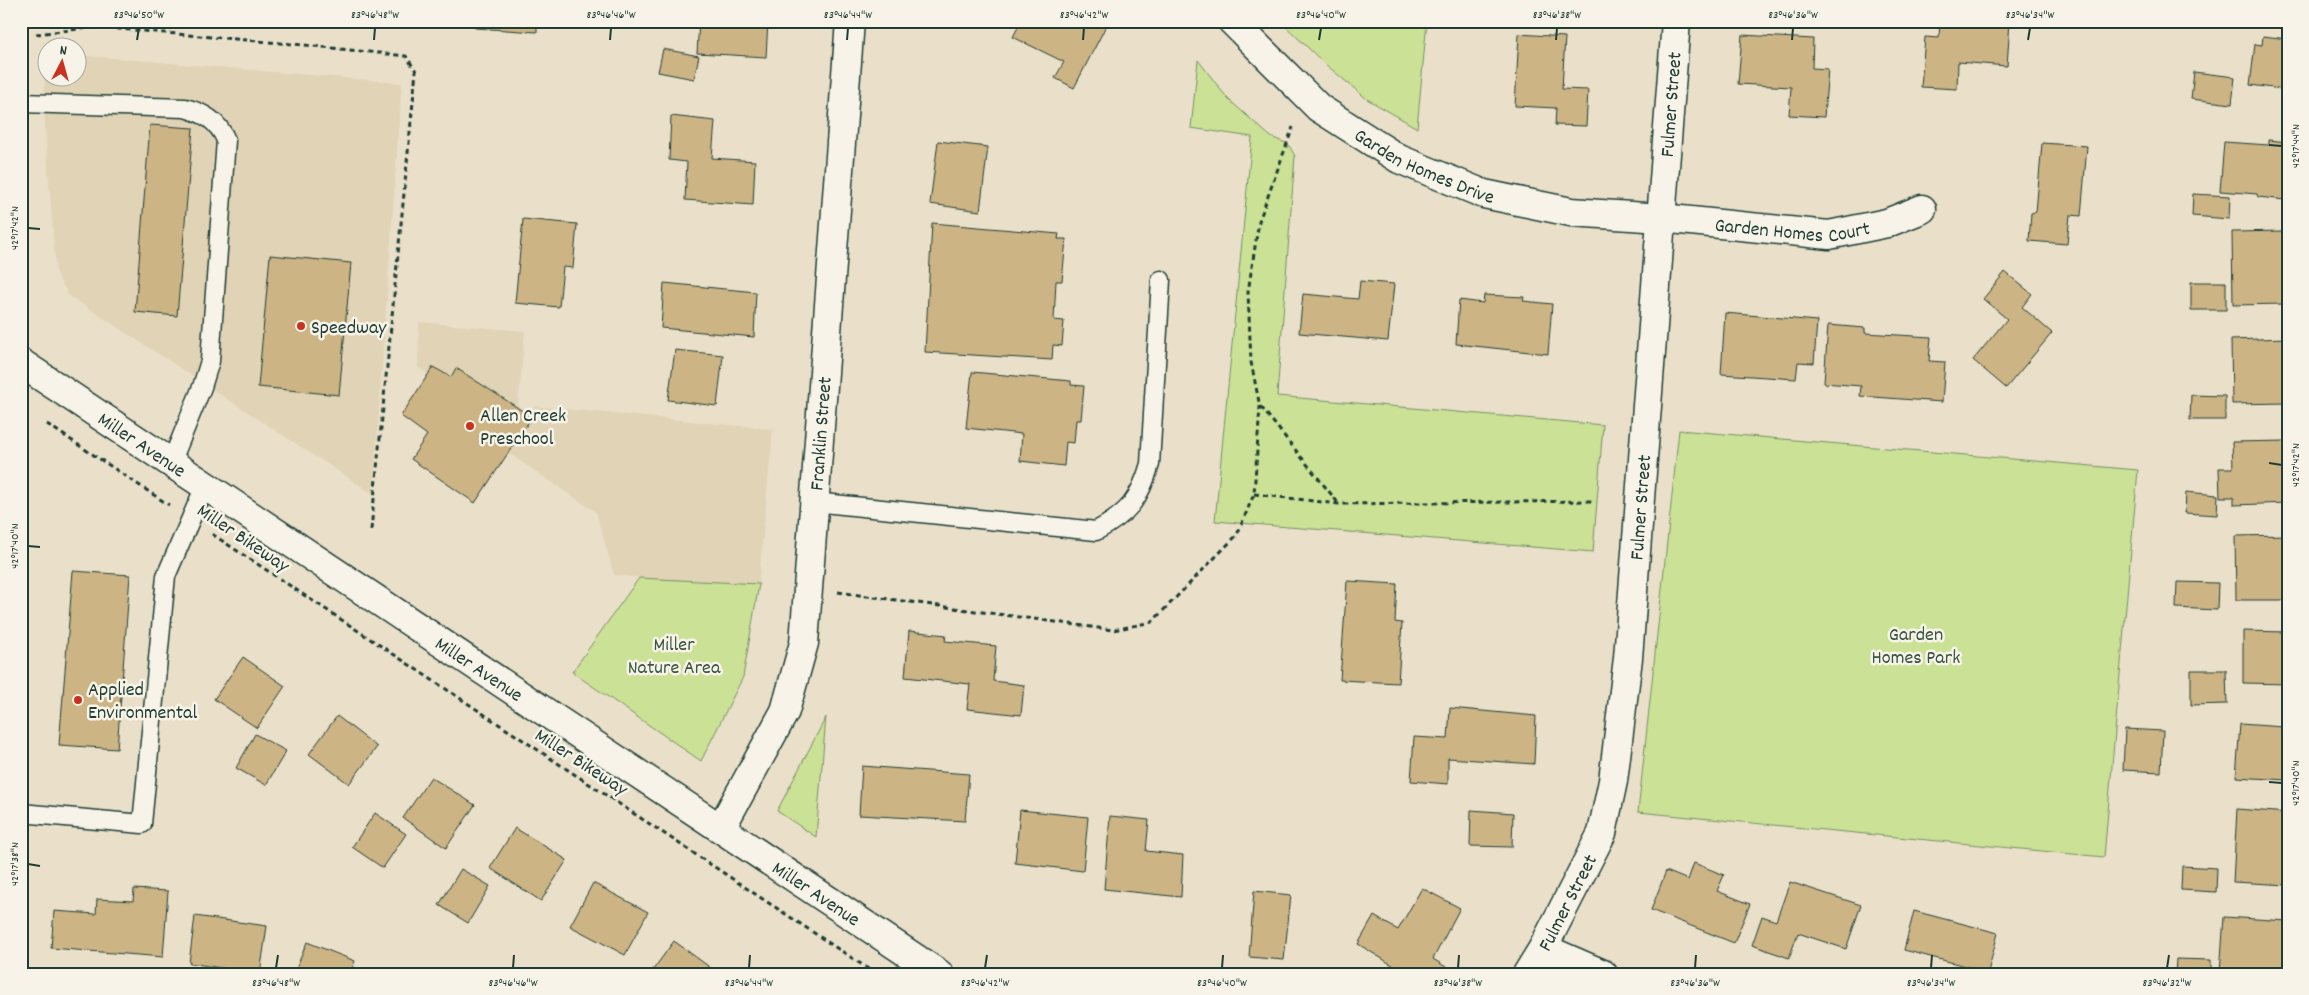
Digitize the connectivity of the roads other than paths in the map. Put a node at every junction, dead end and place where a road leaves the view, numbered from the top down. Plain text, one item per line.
1 (850, 21) edge
2 (1232, 21) edge
3 (1676, 21) edge
4 (21, 103) edge
5 (1922, 209) dead end
6 (1661, 218) junction
7 (1161, 280) dead end
8 (21, 364) edge
9 (171, 463) junction
10 (205, 486) junction
11 (814, 502) junction
12 (21, 813) edge
13 (722, 828) junction
14 (1543, 948) junction
15 (940, 974) edge
16 (1527, 974) edge
17 (1603, 974) edge

1 - 11 street, Franklin Street
2 - 6 street, Garden Homes Drive
3 - 6 street, Fulmer Street
4 - 9 lane
5 - 6 street, Garden Homes Court
6 - 14 street, Fulmer Street
7 - 11 lane
8 - 9 street, Miller Avenue
9 - 10 street, Miller Avenue
10 - 12 lane
10 - 13 street, Miller Avenue
11 - 13 street, Franklin Street
13 - 15 street, Miller Avenue
14 - 16 street, Fulmer Street
14 - 17 street

